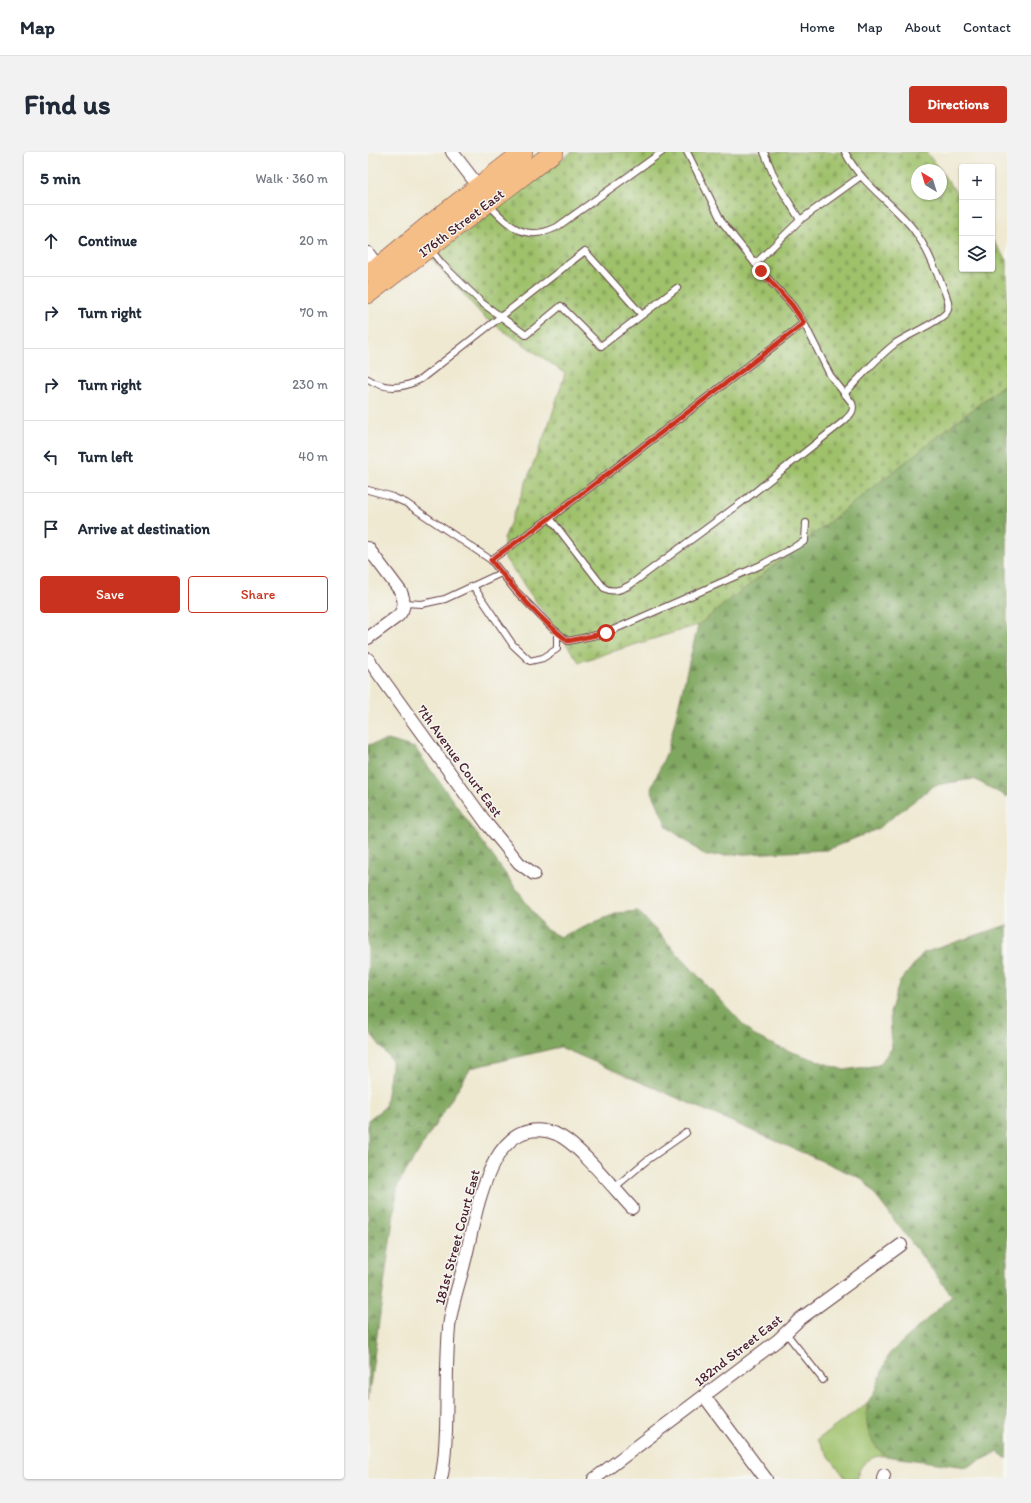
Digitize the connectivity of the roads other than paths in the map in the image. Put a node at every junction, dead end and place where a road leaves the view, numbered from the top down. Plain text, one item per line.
1 (452, 152) edge
2 (523, 152) edge
3 (554, 152) edge
4 (662, 152) edge
5 (687, 152) edge
6 (764, 152) edge
7 (845, 152) edge
8 (861, 176) junction
9 (479, 187) junction
10 (487, 204) junction
11 (800, 220) junction
12 (429, 248) junction
13 (371, 264) edge
14 (755, 264) junction
15 (368, 282) edge
16 (677, 288) dead end
17 (368, 294) edge
18 (642, 315) junction
19 (501, 317) junction
20 (804, 323) junction
21 (368, 379) edge
22 (844, 394) junction
23 (368, 490) edge
24 (550, 518) junction
25 (806, 523) dead end
26 (368, 548) edge
27 (491, 560) junction
28 (501, 573) junction
29 (474, 586) junction
30 (404, 604) junction
31 (557, 632) junction
32 (368, 638) edge
33 (368, 660) edge
34 (534, 874) dead end
35 (686, 1133) dead end
36 (614, 1188) junction
37 (632, 1208) dead end
38 (901, 1245) dead end
39 (786, 1333) junction
40 (823, 1380) dead end
41 (704, 1396) junction
42 (600, 1477) edge
43 (442, 1479) edge
44 (766, 1479) edge

1 - 9 street
2 - 9 main road, 176th Street East
3 - 10 main road, 176th Street East
4 - 10 lane
5 - 14 lane
6 - 11 lane
7 - 8 lane
8 - 11 lane
8 - 22 lane
9 - 13 main road, 176th Street East
10 - 12 main road, 176th Street East
11 - 14 lane
12 - 17 main road, 176th Street East
12 - 19 lane
13 - 15 main road, 176th Street East
14 - 20 lane
16 - 18 lane
18 - 19 lane
18 - 19 lane
19 - 21 lane
20 - 22 lane
20 - 24 lane
22 - 24 lane
23 - 27 lane
24 - 27 lane
25 - 31 lane
26 - 30 street
27 - 28 lane
28 - 29 lane
28 - 31 lane
29 - 30 lane
29 - 31 lane
30 - 32 street
33 - 34 street, 7th Avenue Court East
35 - 36 lane
36 - 37 street, 181st Street Court East
36 - 43 street, 181st Street Court East
38 - 39 street, 182nd Street East
39 - 40 lane
39 - 41 street, 182nd Street East
41 - 42 street, 182nd Street East
41 - 44 street

